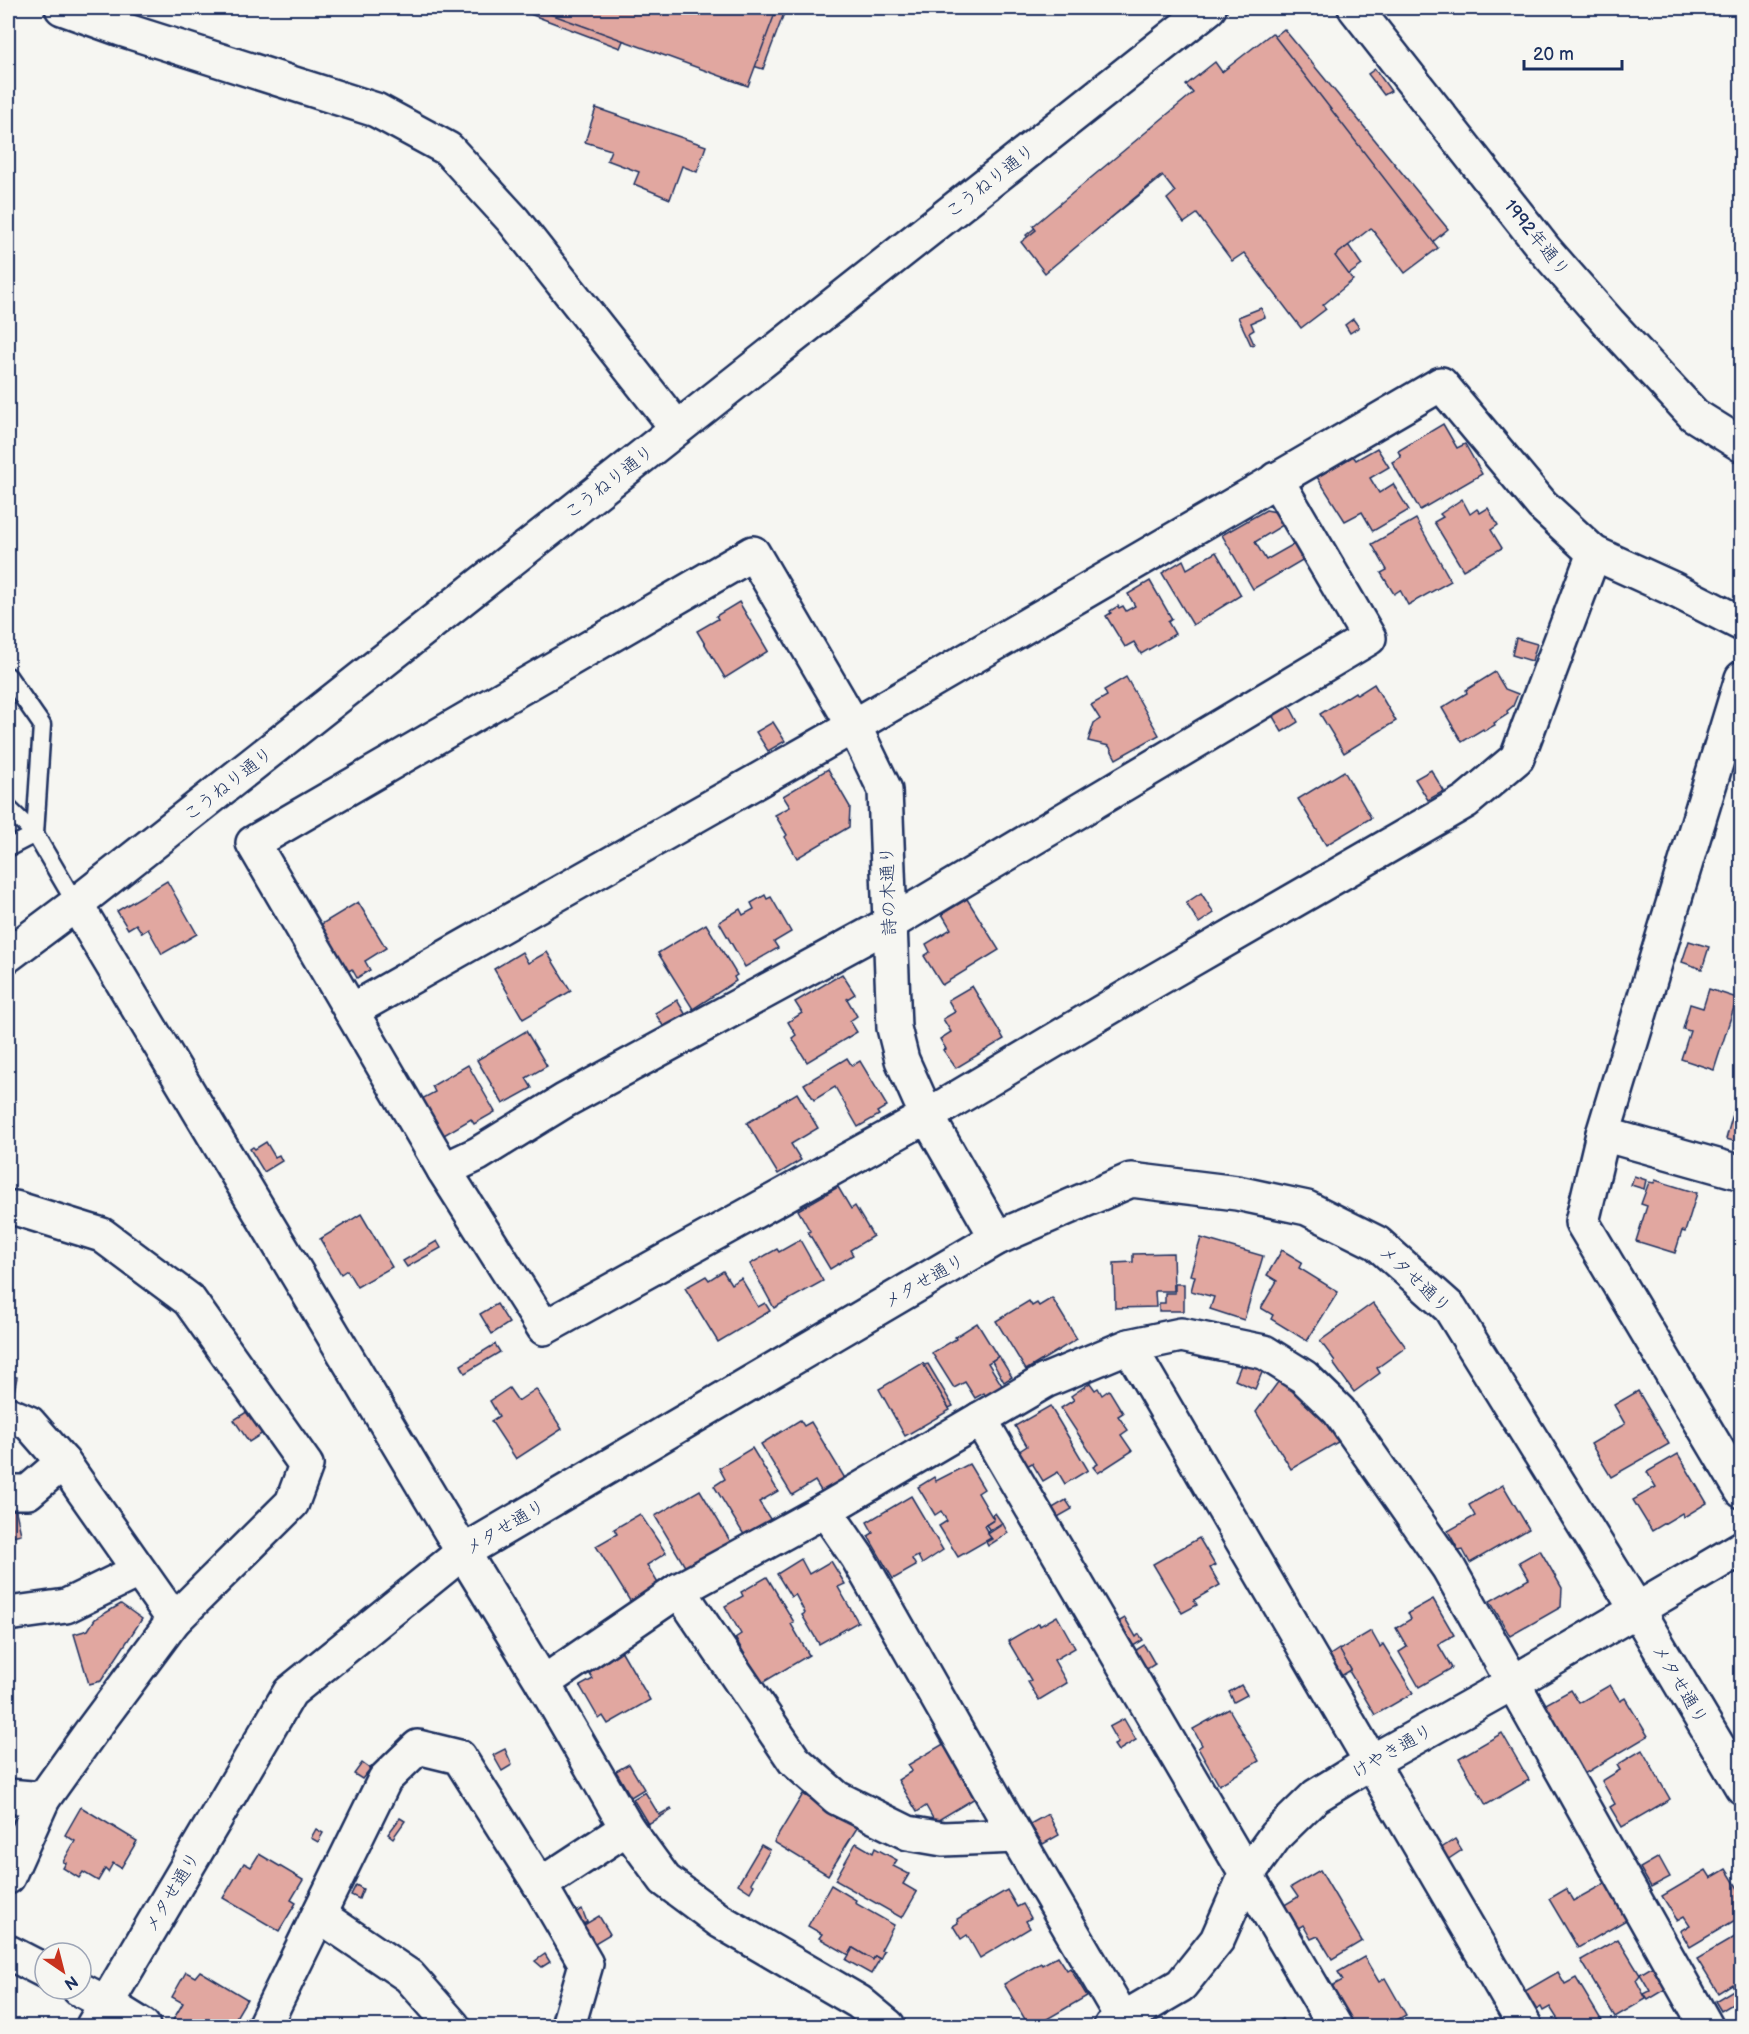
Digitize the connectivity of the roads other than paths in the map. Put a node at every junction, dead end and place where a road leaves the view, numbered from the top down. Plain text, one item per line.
1 (62, 8) edge
2 (1209, 8) edge
3 (1355, 8) edge
4 (677, 428) junction
5 (1742, 445) edge
6 (1276, 479) junction
7 (1594, 553) junction
8 (1742, 624) edge
9 (8, 675) edge
10 (1742, 678) edge
11 (854, 726) junction
12 (8, 808) edge
13 (35, 834) junction
14 (8, 848) edge
15 (76, 904) junction
16 (889, 924) junction
17 (8, 955) edge
18 (351, 1011) junction
19 (927, 1116) junction
20 (1603, 1134) junction
21 (444, 1170) junction
22 (1742, 1173) edge
23 (8, 1208) edge
24 (997, 1238) junction
25 (1129, 1346) junction
26 (8, 1414) edge
27 (980, 1419) junction
28 (63, 1462) junction
29 (1742, 1491) edge
30 (8, 1492) edge
31 (825, 1510) junction
32 (1742, 1548) edge
33 (463, 1552) junction
34 (138, 1571) junction
35 (679, 1590) junction
36 (1637, 1610) junction
37 (8, 1614) edge
38 (174, 1620) junction
39 (1514, 1682) junction
40 (543, 1683) junction
41 (1371, 1762) junction
42 (1742, 1787) edge
43 (8, 1796) edge
44 (44, 1799) junction
45 (627, 1827) junction
46 (1016, 1836) junction
47 (1247, 1876) junction
48 (8, 1877) edge
49 (540, 1885) junction
50 (319, 1916) junction
51 (8, 1952) edge
52 (33, 1965) edge
53 (93, 2006) edge
54 (1120, 2024) edge
55 (143, 2026) edge
56 (264, 2026) edge
57 (453, 2026) edge
58 (568, 2026) edge
59 (888, 2026) edge
60 (1335, 2026) edge
61 (1525, 2026) edge
62 (1706, 2026) edge

1 - 4 street
2 - 4 street, こうねり通り
3 - 5 street, 1992年通り
4 - 15 street, こうねり通り
6 - 7 street
6 - 11 street
6 - 16 street
7 - 8 street
7 - 19 street
9 - 13 lane
10 - 20 street
11 - 16 street, 詩の木通り
11 - 18 street
11 - 18 street, 詩の木通り
12 - 13 lane
13 - 14 lane
13 - 15 lane
15 - 17 street, こうねり通り
15 - 33 street
16 - 19 street, 詩の木通り
16 - 21 street
18 - 21 street
19 - 21 street
19 - 24 street, 詩の木通り
20 - 22 street
20 - 29 street
23 - 38 street
24 - 33 street, メタせ通り
24 - 36 street, メタせ通り
25 - 27 street
25 - 39 street
25 - 41 street
26 - 28 street
27 - 31 street
27 - 47 street
28 - 30 street
28 - 34 street
31 - 35 street
31 - 46 street
32 - 36 street, けやき通り
33 - 40 street
33 - 53 street, メタせ通り
34 - 37 street
34 - 38 street
35 - 40 street
35 - 46 street
36 - 39 street, けやき通り
36 - 42 street, メタせ通り
38 - 44 street
39 - 41 street, けやき通り
39 - 62 street
40 - 45 street
41 - 47 street, けやき通り
41 - 61 street
43 - 44 street
44 - 48 street
45 - 49 street
45 - 59 street
46 - 54 street
47 - 54 street, けやき通り
47 - 60 street
49 - 50 street
49 - 58 street
50 - 56 street
50 - 57 street
51 - 52 street
53 - 55 street

